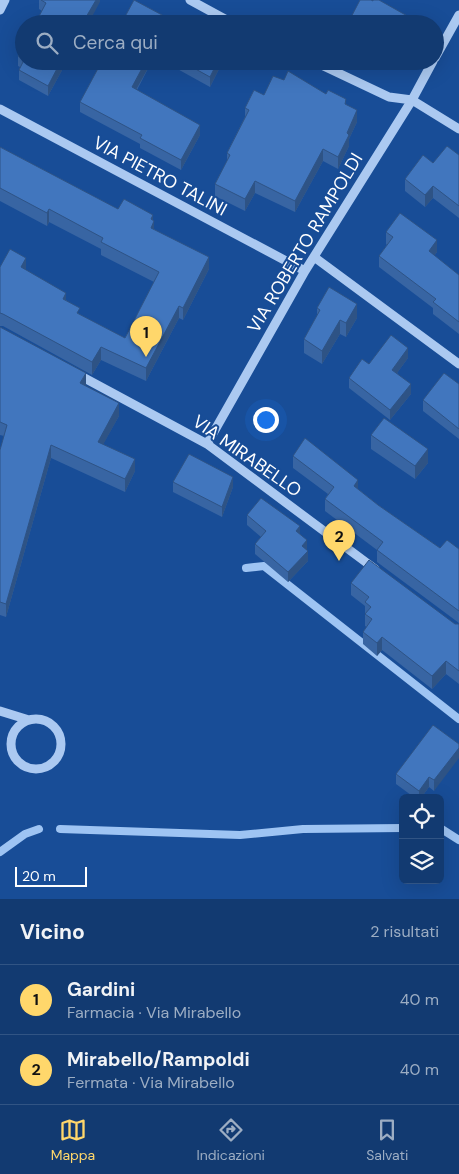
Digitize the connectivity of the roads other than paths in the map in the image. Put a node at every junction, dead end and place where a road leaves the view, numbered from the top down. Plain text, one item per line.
1 (5, 0) edge
2 (190, 0) edge
3 (0, 10) edge
4 (218, 15) edge
5 (459, 15) edge
6 (444, 42) edge
7 (333, 70) edge
8 (428, 70) edge
9 (412, 100) junction
10 (0, 109) edge
11 (459, 129) edge
12 (314, 257) junction
13 (305, 271) junction
14 (459, 364) edge
15 (70, 370) edge
16 (207, 444) junction
17 (385, 576) edge
18 (0, 711) edge
19 (29, 720) junction

1 - 3 street
2 - 4 street
5 - 6 street, VIA ROBERTO RAMPOLDI
7 - 9 street
8 - 9 street, VIA ROBERTO RAMPOLDI
9 - 11 street
9 - 12 street, VIA ROBERTO RAMPOLDI
10 - 13 street, VIA PIETRO TALINI
12 - 13 street, VIA ROBERTO RAMPOLDI
12 - 14 street
13 - 16 street, VIA ROBERTO RAMPOLDI
15 - 16 street, VIA MIRABELLO
16 - 17 street, VIA MIRABELLO
18 - 19 street
19 - 19 street

